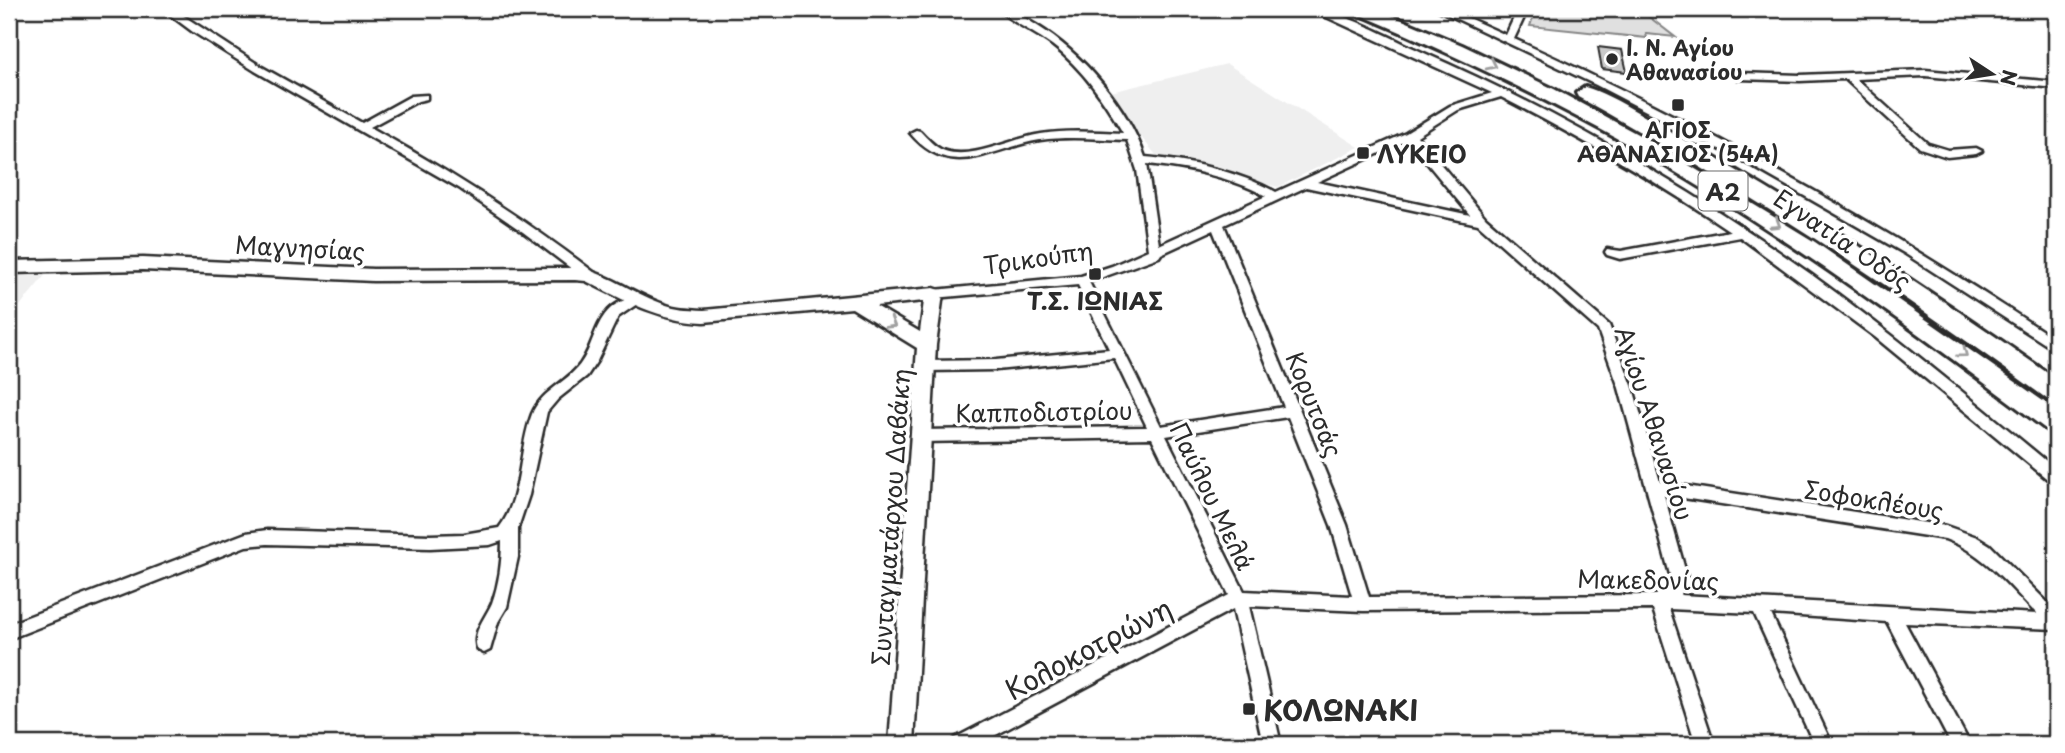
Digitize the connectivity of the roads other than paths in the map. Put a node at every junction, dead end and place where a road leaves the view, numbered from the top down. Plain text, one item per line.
1 (167, 9) edge
2 (1002, 9) edge
3 (1314, 9) edge
4 (1362, 9) edge
5 (1402, 9) edge
6 (1441, 9) edge
7 (1523, 9) edge
8 (1509, 39) junction
9 (1738, 76) dead end
10 (1847, 76) junction
11 (2056, 85) edge
12 (1504, 93) junction
13 (423, 97) dead end
14 (362, 127) junction
15 (916, 133) dead end
16 (1410, 135) junction
17 (1131, 137) junction
18 (1976, 151) dead end
19 (1140, 160) junction
20 (1304, 183) junction
21 (1277, 197) junction
22 (1482, 221) junction
23 (1217, 224) junction
24 (1742, 233) junction
25 (1611, 253) dead end
26 (1155, 254) junction
27 (9, 267) edge
28 (590, 276) junction
29 (1082, 280) junction
30 (934, 294) junction
31 (636, 300) junction
32 (856, 302) junction
33 (2056, 346) edge
34 (1117, 353) junction
35 (927, 355) junction
36 (2056, 392) edge
37 (1293, 411) junction
38 (2056, 423) edge
39 (1156, 432) junction
40 (921, 436) junction
41 (2056, 478) edge
42 (1653, 486) junction
43 (510, 528) junction
44 (1681, 584) junction
45 (1239, 598) junction
46 (1694, 602) junction
47 (1659, 603) junction
48 (1363, 604) junction
49 (1760, 608) junction
50 (1892, 615) junction
51 (2056, 622) edge
52 (9, 632) edge
53 (484, 645) dead end
54 (902, 744) edge
55 (961, 744) edge
56 (1272, 744) edge
57 (1705, 744) edge
58 (1823, 744) edge
59 (1961, 744) edge

1 - 14 street
2 - 17 street
3 - 12 street
4 -> 38 highway, Εγνατία Οδός / Α2
5 - 36 highway, Εγνατία Οδός / Α2
6 - 8 street
7 - 8 street
8 - 33 street
9 - 10 street
10 - 11 street
10 - 18 street
12 - 16 street, Τρικούπη
12 - 24 street
13 - 14 street
14 - 28 street
15 - 17 street
16 - 20 street, Τρικούπη
16 - 22 street, Αγίου Αθανασίου
17 - 19 street
19 - 21 street
19 - 26 street
20 - 21 street, Τρικούπη
20 - 22 street
21 - 23 street, Τρικούπη
22 - 42 street, Αγίου Αθανασίου
23 - 26 street, Τρικούπη
23 - 37 street, Κορυτσάς
24 - 25 street
24 - 41 street
26 - 29 street, Τρικούπη
27 - 28 street, Μαγνησίας
28 - 31 street, Τρικούπη
29 - 30 street, Τρικούπη
29 - 34 street, Παύλου Μελά
30 - 32 street, Τρικούπη
30 - 35 street, Συνταγματάρχου Δαβάκη
31 - 32 street, Τρικούπη
31 - 43 street
32 -> 35 street
34 - 35 street
34 - 39 street, Παύλου Μελά
35 - 40 street, Συνταγματάρχου Δαβάκη
37 - 39 street, Καπποδιστρίου
37 - 48 street, Κορυτσάς
39 - 40 street, Καπποδιστρίου
39 - 45 street, Παύλου Μελά
40 - 54 street, Συνταγματάρχου Δαβάκη
42 - 44 street, Αγίου Αθανασίου
42 - 51 street, Σοφοκλέους
43 - 52 street
43 - 53 street
44 - 46 street, Αγίου Αθανασίου
44 - 47 street
45 - 48 street, Μακεδονίας
45 - 55 street, Κολοκοτρώνη
45 - 56 street, Παύλου Μελά
46 - 47 street, Μακεδονίας
46 - 49 street, Μακεδονίας
47 - 48 street, Μακεδονίας
47 - 57 street
49 - 50 street, Μακεδονίας
49 - 58 street
50 - 51 street, Μακεδονίας
50 - 59 street

